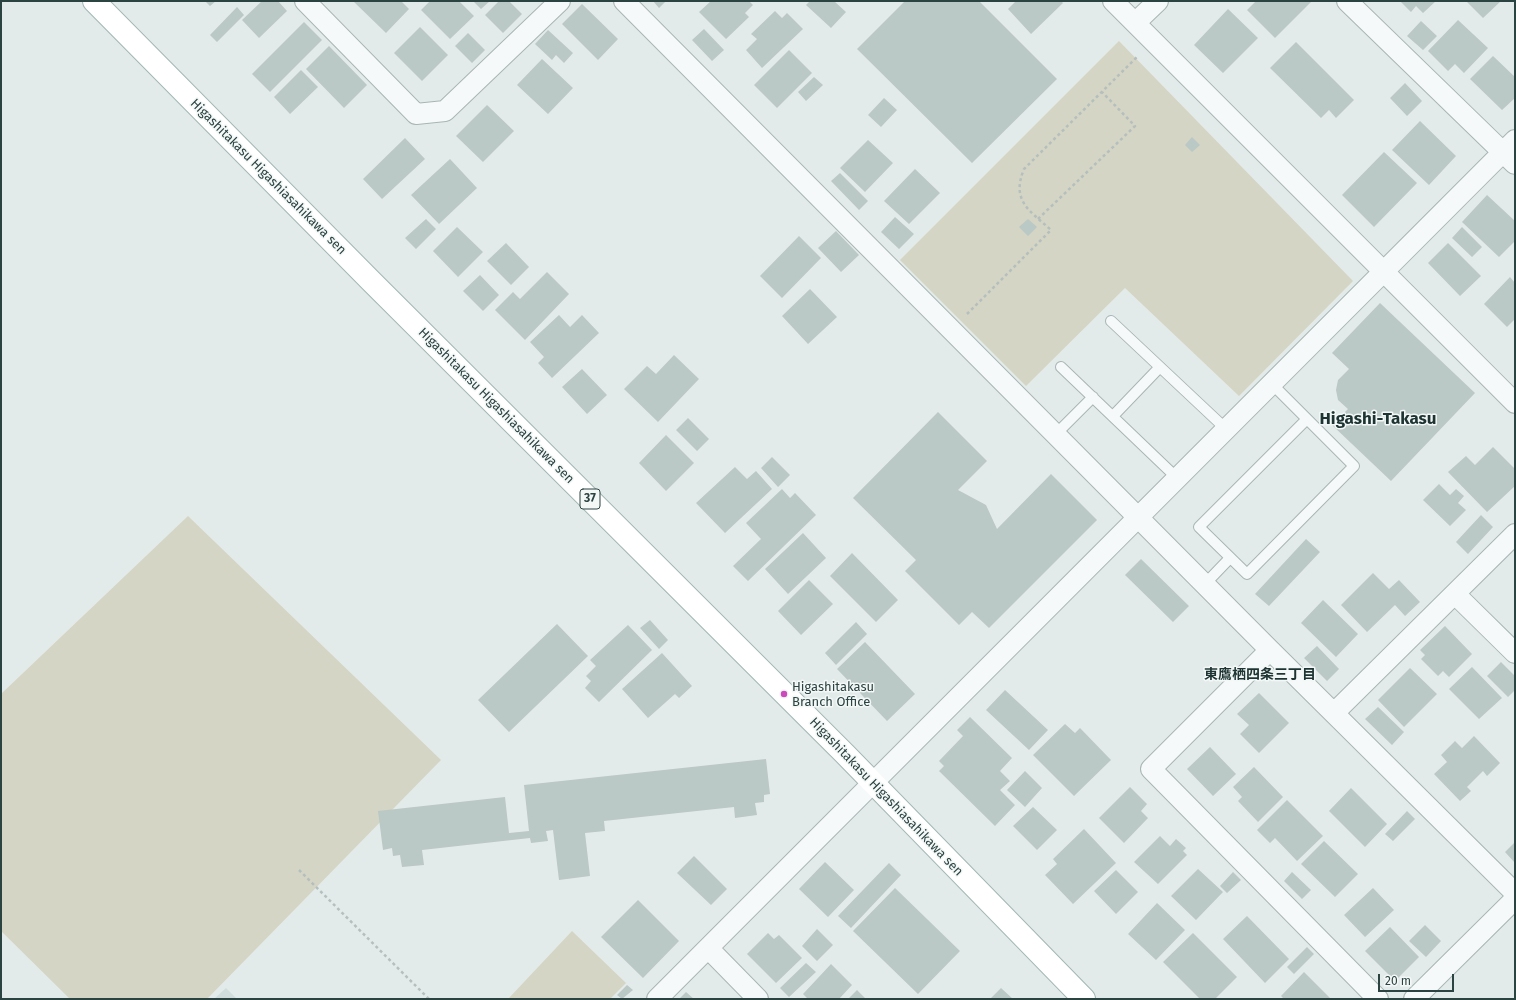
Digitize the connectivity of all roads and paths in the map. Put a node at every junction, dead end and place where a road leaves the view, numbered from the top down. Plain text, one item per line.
1 (94, 1) edge
2 (305, 1) edge
3 (560, 1) edge
4 (624, 1) edge
5 (1113, 1) edge
6 (1158, 1) edge
7 (1347, 1) edge
8 (1135, 23) junction
9 (1153, 41) junction
10 (1102, 92) junction
11 (1511, 152) edge
12 (1038, 219) junction
13 (1384, 272) junction
14 (1111, 321) dead end
15 (951, 329) junction
16 (1061, 367) dead end
17 (1160, 367) junction
18 (1272, 384) junction
19 (1093, 397) junction
20 (1515, 403) edge
21 (1113, 416) junction
22 (1307, 419) junction
23 (1226, 429) junction
24 (1056, 434) junction
25 (1177, 478) junction
26 (1139, 517) junction
27 (1515, 534) edge
28 (1230, 558) junction
29 (1205, 584) junction
30 (1455, 594) junction
31 (1270, 650) junction
32 (1515, 653) edge
33 (1334, 713) junction
34 (873, 784) junction
35 (299, 870) dead end
36 (1515, 893) edge
37 (1515, 899) edge
38 (708, 948) junction
39 (429, 999) edge
40 (657, 999) edge
41 (758, 999) edge
42 (1084, 999) edge
43 (1378, 999) edge
44 (1414, 999) edge

1 - 34 main road, Higashitakasu Higashiasahikawa sen / 37
2 - 3 street
4 - 15 street
5 - 8 street
6 - 8 street
7 - 11 street
8 - 9 street
9 - 10 path
9 - 13 street
10 - 12 path
10 - 12 path
11 - 13 street
12 - 15 path
13 - 18 street
13 - 20 street
14 - 17 lane
15 - 24 street
16 - 19 lane
17 - 21 lane
17 - 23 lane
18 - 22 lane
18 - 23 street
19 - 21 lane
19 - 24 lane
21 - 25 lane
22 - 28 lane
22 - 28 lane
23 - 25 street
24 - 26 street
25 - 26 street
26 - 29 street
26 - 34 street
27 - 30 street
28 - 29 lane
29 - 31 street
30 - 32 street
30 - 33 street
31 - 33 street
31 - 43 street
33 - 36 street
34 - 38 street
34 - 42 main road, Higashitakasu Higashiasahikawa sen / 37
35 - 39 path
37 - 44 street
38 - 40 street
38 - 41 street

